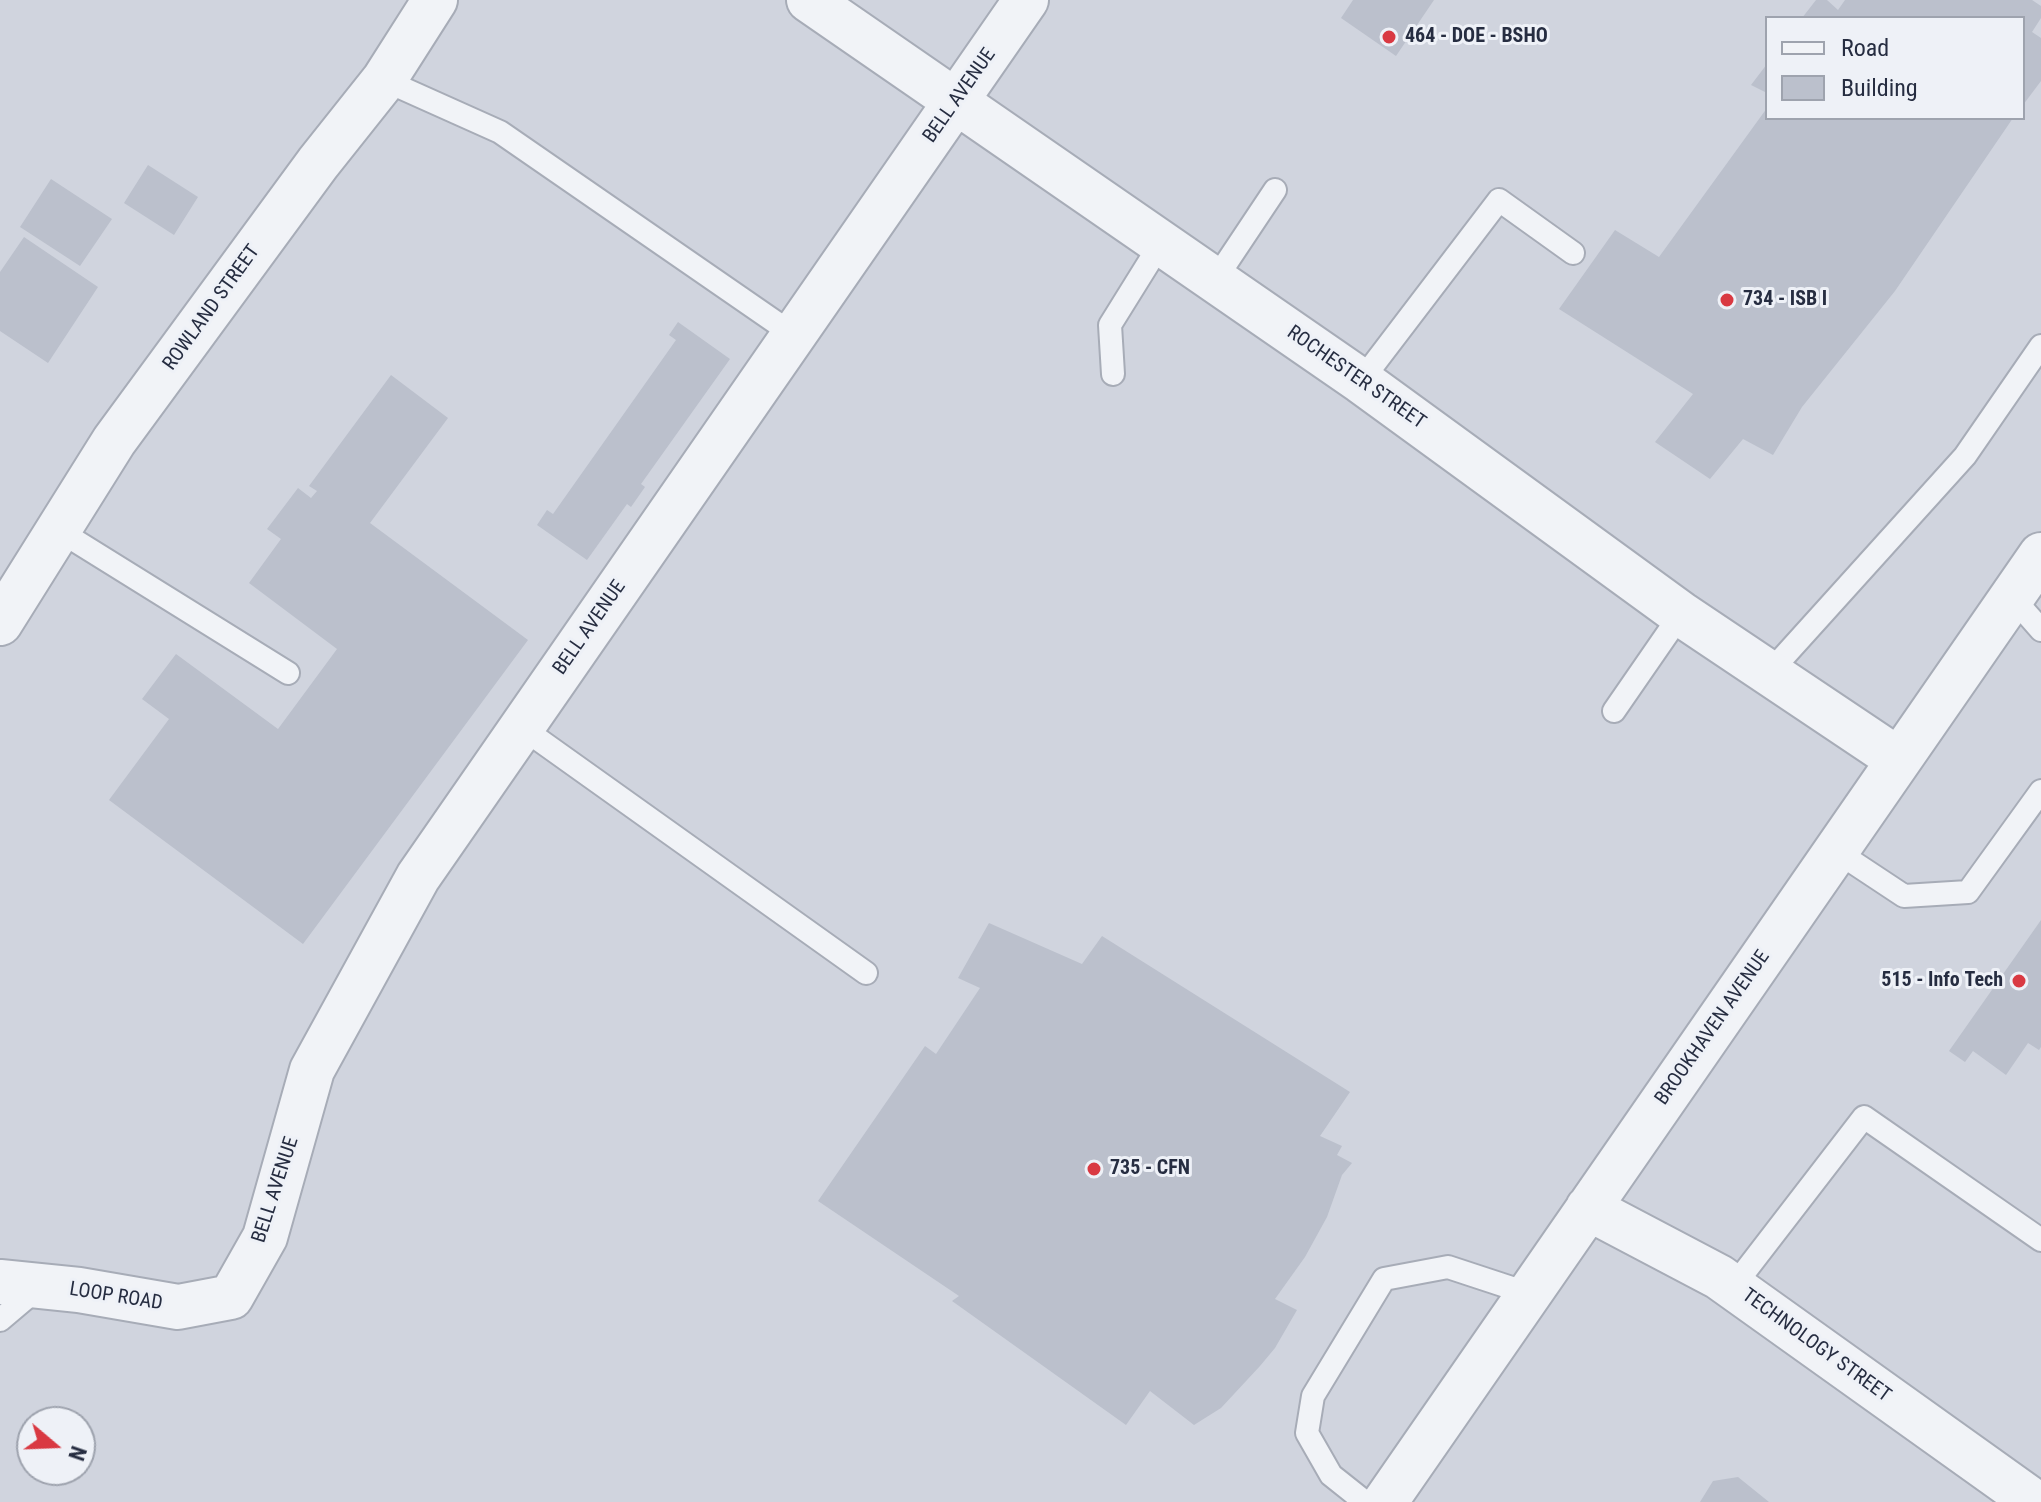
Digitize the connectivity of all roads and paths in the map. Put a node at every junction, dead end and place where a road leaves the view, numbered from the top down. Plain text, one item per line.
1 (435, 0) edge
2 (809, 0) edge
3 (1026, 0) edge
4 (384, 80) junction
5 (956, 102) junction
6 (1275, 190) dead end
7 (1161, 243) junction
8 (1573, 253) dead end
9 (1215, 280) junction
10 (794, 335) junction
11 (2041, 346) edge
12 (1113, 374) dead end
13 (1361, 381) junction
14 (58, 530) junction
15 (2041, 555) edge
16 (2012, 597) junction
17 (1681, 614) junction
18 (0, 623) edge
19 (2041, 630) edge
20 (288, 673) dead end
21 (1769, 673) junction
22 (1614, 711) dead end
23 (521, 727) junction
24 (1899, 760) junction
25 (2041, 791) edge
26 (1836, 851) junction
27 (866, 973) dead end
28 (1588, 1208) junction
29 (2041, 1240) edge
30 (20, 1284) edge
31 (1733, 1287) junction
32 (1530, 1294) junction
33 (231, 1297) joint
34 (0, 1320) edge
35 (1365, 1502) edge
36 (1385, 1502) edge
37 (2034, 1502) edge

1 - 4 street, ROWLAND STREET
2 - 5 street, ROCHESTER STREET
3 - 5 street, BELL AVENUE
4 - 10 lane
4 - 14 street, ROWLAND STREET
5 - 7 street, ROCHESTER STREET
5 - 10 street, BELL AVENUE
6 - 9 lane
7 - 9 street, ROCHESTER STREET
7 - 12 lane
8 - 13 lane
9 - 13 street, ROCHESTER STREET
10 - 23 street, BELL AVENUE
11 - 21 lane
13 - 17 street, ROCHESTER STREET
14 - 18 street, ROWLAND STREET
14 - 20 lane
15 - 16 street, BROOKHAVEN AVENUE
16 - 19 lane
16 - 24 street, BROOKHAVEN AVENUE
17 - 21 street, ROCHESTER STREET
17 - 22 lane
21 - 24 street, ROCHESTER STREET
23 - 27 lane
23 - 33 street, BELL AVENUE
24 - 26 street, BROOKHAVEN AVENUE
25 - 26 lane
26 - 28 street, BROOKHAVEN AVENUE
28 - 31 street, TECHNOLOGY STREET
28 - 32 street, BROOKHAVEN AVENUE
29 - 31 lane
30 - 33 street, LOOP ROAD
30 - 34 lane
31 - 37 street, TECHNOLOGY STREET
32 - 35 lane
32 - 36 street, BROOKHAVEN AVENUE

